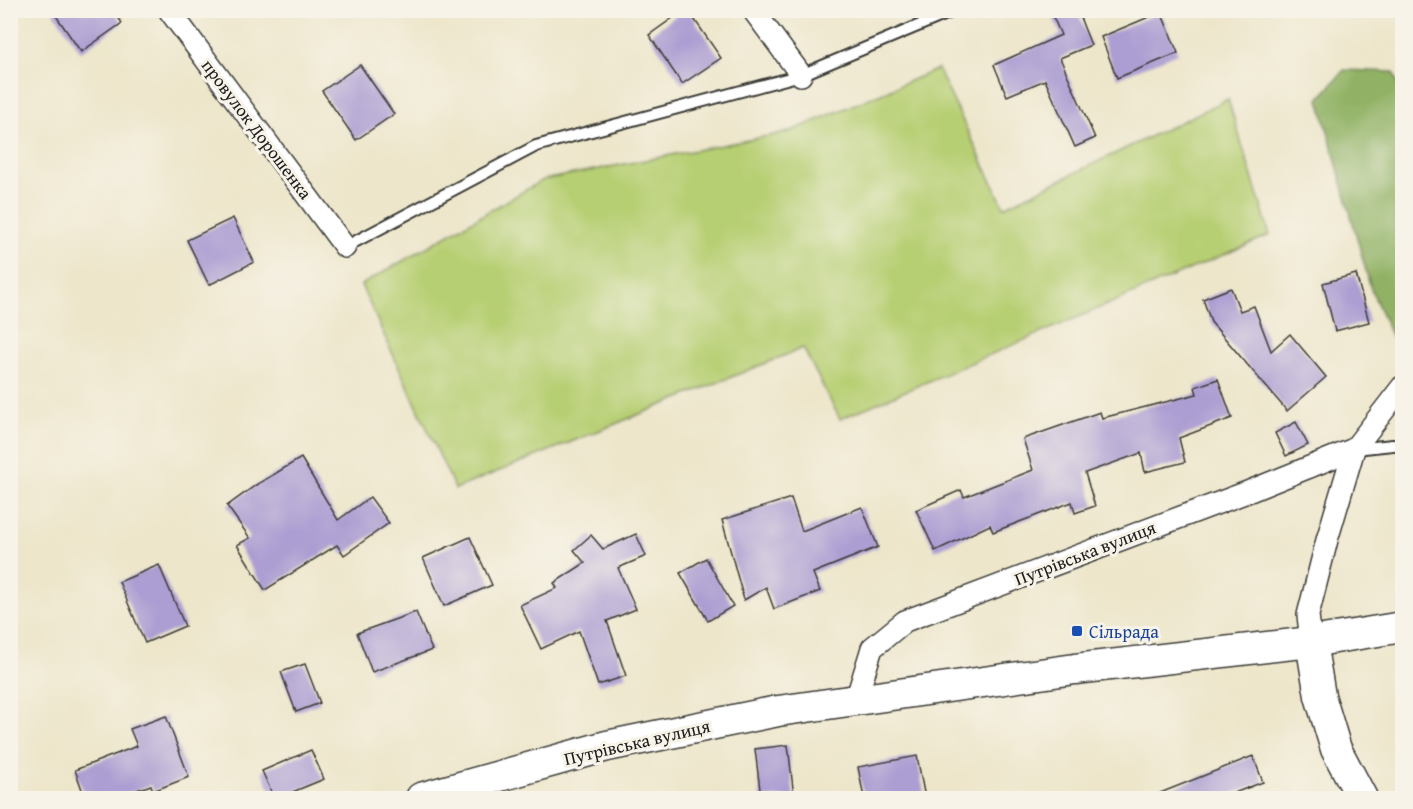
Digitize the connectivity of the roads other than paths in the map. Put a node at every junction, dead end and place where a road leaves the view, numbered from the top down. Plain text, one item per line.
1 (169, 10) edge
2 (753, 10) edge
3 (956, 10) edge
4 (801, 75) junction
5 (345, 247) joint
6 (1402, 387) edge
7 (1402, 444) edge
8 (1354, 449) junction
9 (1402, 627) edge
10 (1311, 642) junction
11 (856, 700) junction
12 (421, 798) edge
13 (1362, 798) edge

1 - 5 street, провулок Дорошенка
2 - 4 street
3 - 4 lane
4 - 5 lane
6 - 8 street
7 - 8 lane
8 - 10 street
8 - 11 street, Путрівська вулиця
9 - 10 main road, Путрівська вулиця
10 - 11 main road, Путрівська вулиця
10 - 13 main road
11 - 12 main road, Путрівська вулиця

